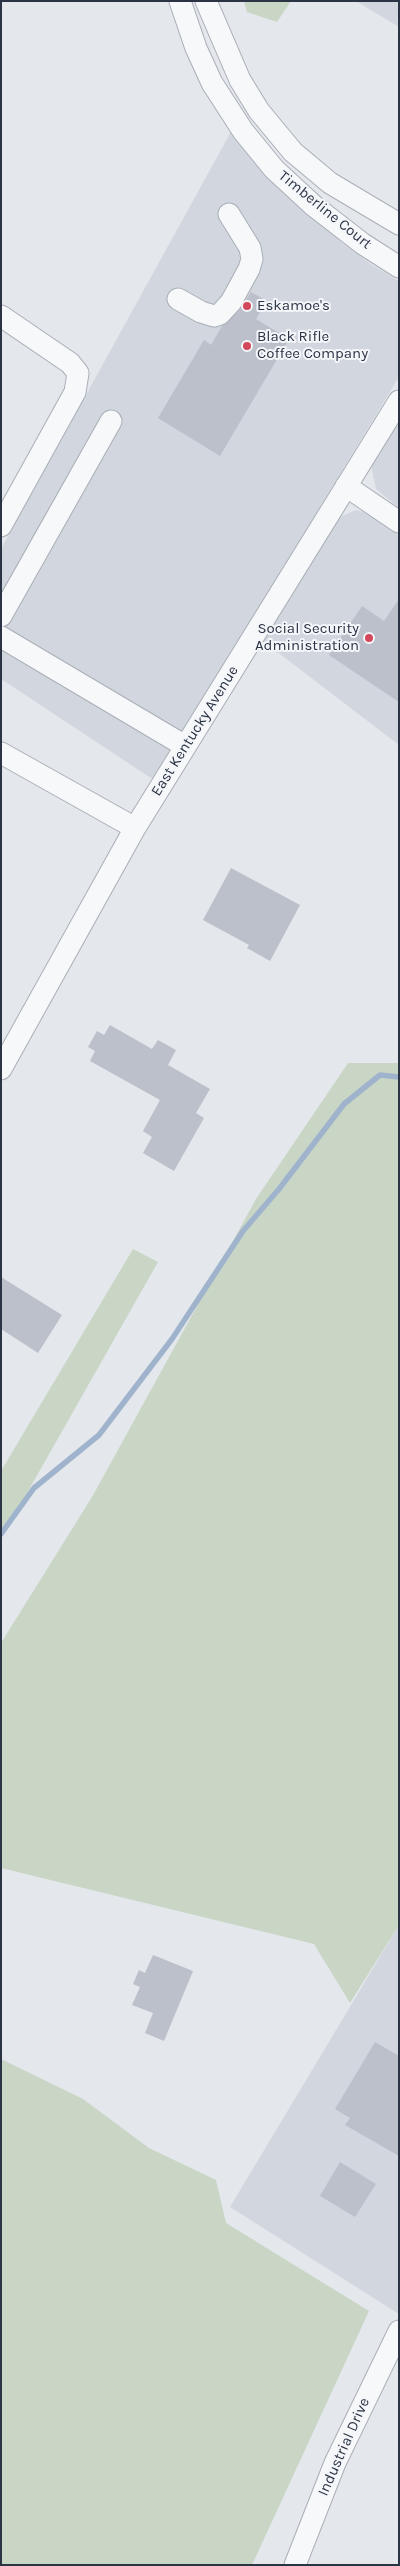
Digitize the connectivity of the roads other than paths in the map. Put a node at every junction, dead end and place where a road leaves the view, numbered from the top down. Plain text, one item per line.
1 (180, 1) edge
2 (206, 1) edge
3 (259, 110) junction
4 (238, 124) junction
5 (228, 214) dead end
6 (399, 224) edge
7 (399, 267) edge
8 (178, 299) dead end
9 (1, 316) edge
10 (399, 401) edge
11 (111, 421) dead end
12 (346, 486) junction
13 (399, 522) edge
14 (1, 526) edge
15 (1, 616) edge
16 (1, 637) edge
17 (185, 746) junction
18 (1, 753) edge
19 (135, 828) junction
20 (1, 1069) edge
21 (399, 2330) edge
22 (294, 2565) edge

1 - 4 street, Timberline Court
2 - 3 street, Timberline Court
3 - 4 street
3 - 6 street, Timberline Court
4 - 7 street, Timberline Court
5 - 8 street
9 - 14 street
10 - 12 street, East Kentucky Avenue
11 - 15 street
12 - 13 street
12 - 17 street, East Kentucky Avenue
16 - 17 street
17 - 19 street, East Kentucky Avenue
18 - 19 street
19 - 20 street, East Kentucky Avenue
21 - 22 street, Industrial Drive

